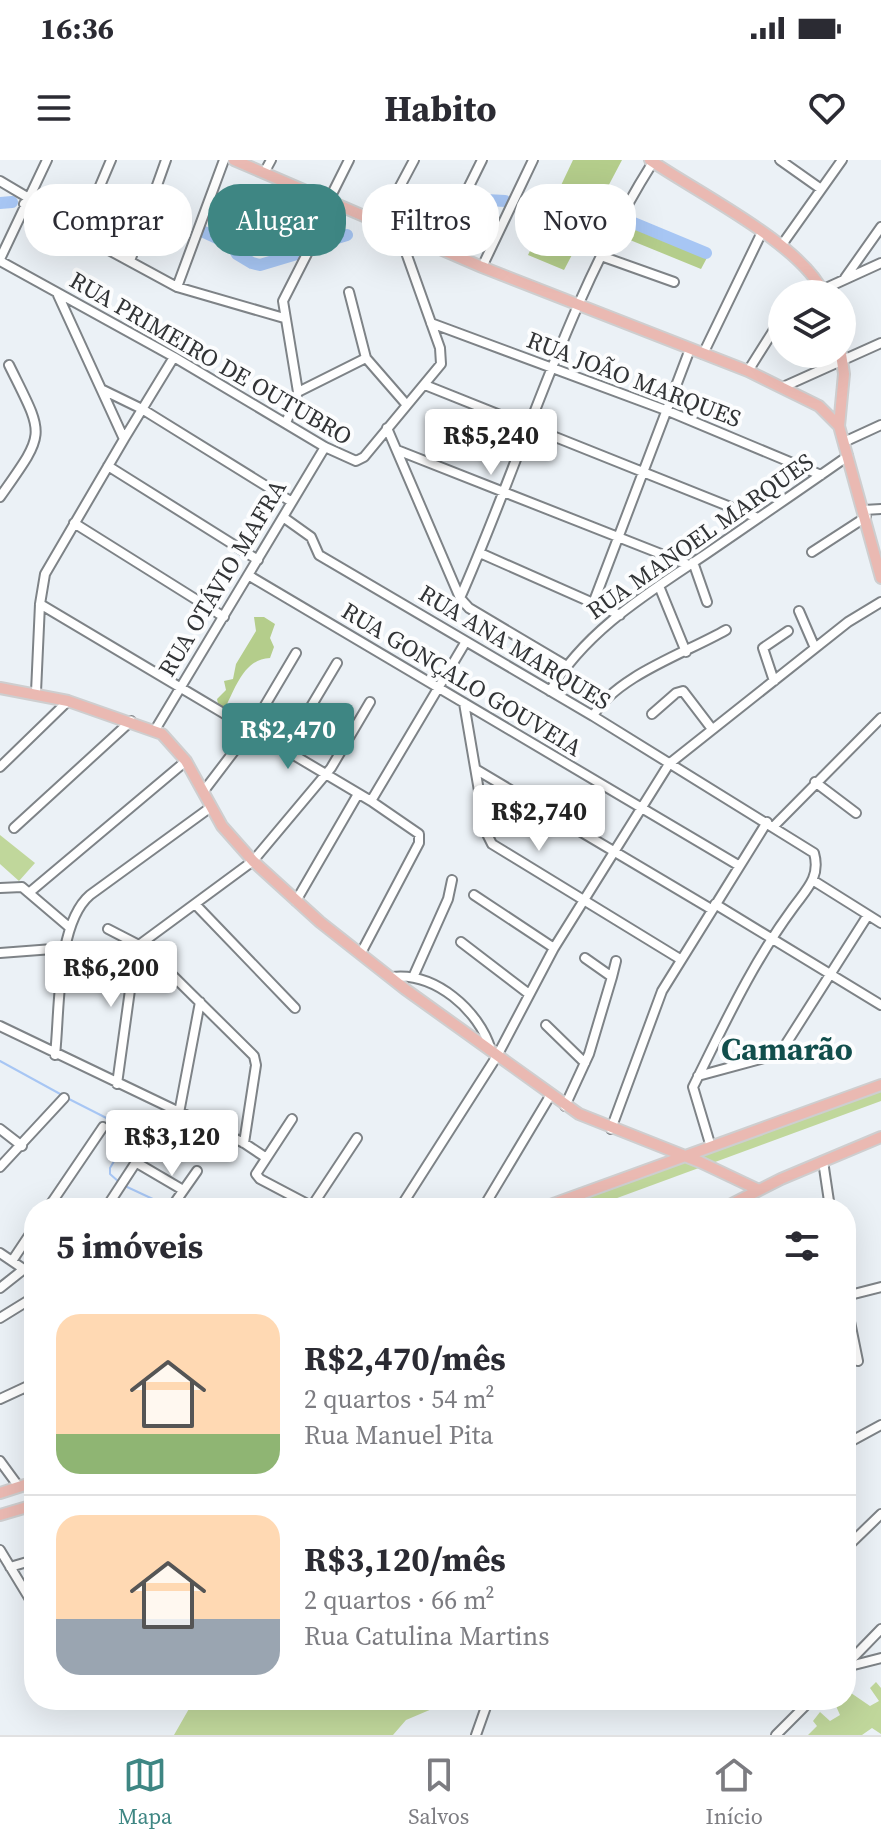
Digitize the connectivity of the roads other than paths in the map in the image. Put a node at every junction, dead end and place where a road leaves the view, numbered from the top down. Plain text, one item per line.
1 (47, 160) edge
2 (111, 160) edge
3 (166, 160) edge
4 (224, 160) edge
5 (234, 160) edge
6 (271, 160) edge
7 (349, 160) edge
8 (414, 160) edge
9 (482, 160) edge
10 (533, 160) edge
11 (780, 160) edge
12 (842, 160) edge
13 (651, 161) edge
14 (264, 173) junction
15 (0, 181) edge
16 (34, 184) edge
17 (101, 184) edge
18 (288, 184) edge
19 (334, 184) edge
20 (401, 184) edge
21 (470, 184) edge
22 (821, 189) junction
23 (636, 190) edge
24 (24, 199) edge
25 (24, 205) edge
26 (881, 227) edge
27 (762, 232) junction
28 (781, 246) junction
29 (121, 256) edge
30 (307, 256) edge
31 (407, 256) edge
32 (455, 256) edge
33 (601, 256) joint
34 (0, 260) edge
35 (130, 261) junction
36 (881, 263) edge
37 (482, 267) junction
38 (845, 279) joint
39 (810, 280) edge
40 (674, 282) dead end
41 (177, 287) junction
42 (349, 292) dead end
43 (58, 294) junction
44 (577, 305) junction
45 (284, 318) junction
46 (431, 323) junction
47 (768, 339) edge
48 (881, 343) edge
49 (690, 349) junction
50 (856, 352) edge
51 (703, 354) junction
52 (174, 357) junction
53 (366, 358) junction
54 (9, 365) dead end
55 (550, 368) junction
56 (820, 368) edge
57 (842, 368) edge
58 (748, 371) junction
59 (425, 385) junction
60 (783, 387) junction
61 (102, 389) junction
62 (298, 392) junction
63 (406, 404) junction
64 (142, 409) junction
65 (668, 411) junction
66 (286, 423) junction
67 (881, 425) edge
68 (839, 426) junction
69 (387, 428) junction
70 (527, 429) junction
71 (124, 439) junction
72 (844, 442) junction
73 (325, 447) junction
74 (397, 450) junction
75 (848, 456) junction
76 (108, 466) junction
77 (645, 474) junction
78 (821, 475) junction
79 (502, 493) junction
80 (0, 497) edge
81 (292, 502) junction
82 (881, 509) edge
83 (865, 513) junction
84 (283, 517) junction
85 (758, 518) junction
86 (74, 523) junction
87 (619, 537) junction
88 (812, 552) dead end
89 (480, 553) junction
90 (258, 560) junction
91 (691, 564) junction
92 (248, 575) junction
93 (881, 578) edge
94 (659, 586) junction
95 (460, 598) junction
96 (594, 601) junction
97 (707, 602) dead end
98 (881, 602) edge
99 (40, 604) junction
100 (799, 611) dead end
101 (620, 615) junction
102 (224, 617) junction
103 (726, 630) dead end
104 (788, 631) dead end
105 (465, 643) junction
106 (815, 648) junction
107 (686, 652) junction
108 (296, 653) dead end
109 (337, 663) dead end
110 (565, 665) junction
111 (774, 681) junction
112 (180, 686) junction
113 (0, 688) edge
114 (441, 690) junction
115 (550, 691) junction
116 (36, 692) junction
117 (68, 701) junction
118 (460, 701) junction
119 (370, 702) dead end
120 (652, 714) dead end
121 (593, 716) junction
122 (881, 718) edge
123 (131, 721) junction
124 (251, 729) junction
125 (712, 729) junction
126 (155, 730) junction
127 (285, 750) junction
128 (186, 761) junction
129 (669, 764) junction
130 (0, 767) edge
131 (477, 770) junction
132 (324, 775) junction
133 (815, 782) junction
134 (203, 792) junction
135 (358, 794) junction
136 (371, 801) junction
137 (211, 807) junction
138 (641, 810) junction
139 (856, 813) dead end
140 (770, 824) junction
141 (14, 828) dead end
142 (614, 854) junction
143 (253, 861) junction
144 (738, 865) junction
145 (452, 880) dead end
146 (814, 881) junction
147 (0, 888) edge
148 (30, 892) junction
149 (474, 895) dead end
150 (585, 899) junction
151 (296, 901) junction
152 (195, 904) junction
153 (713, 906) junction
154 (868, 915) junction
155 (881, 923) edge
156 (69, 927) junction
157 (108, 929) dead end
158 (771, 938) junction
159 (461, 942) dead end
160 (139, 945) junction
161 (66, 948) junction
162 (554, 948) junction
163 (0, 953) edge
164 (361, 953) junction
165 (585, 958) dead end
166 (680, 959) junction
167 (616, 961) dead end
168 (414, 975) junction
169 (830, 975) junction
170 (392, 977) junction
171 (612, 977) junction
172 (529, 994) junction
173 (200, 1002) junction
174 (881, 1005) edge
175 (295, 1008) dead end
176 (546, 1025) dead end
177 (0, 1026) edge
178 (494, 1053) junction
179 (55, 1055) junction
180 (585, 1063) junction
181 (698, 1076) junction
182 (117, 1084) junction
183 (881, 1085) edge
184 (550, 1096) junction
185 (64, 1098) dead end
186 (565, 1106) junction
187 (179, 1113) junction
188 (292, 1119) dead end
189 (103, 1127) dead end
190 (0, 1129) edge
191 (611, 1129) junction
192 (881, 1137) edge
193 (357, 1138) dead end
194 (244, 1143) junction
195 (22, 1146) junction
196 (711, 1147) junction
197 (142, 1153) dead end
198 (685, 1155) junction
199 (265, 1157) junction
200 (823, 1161) junction
201 (137, 1163) junction
202 (0, 1167) edge
203 (197, 1171) dead end
204 (183, 1190) junction
205 (759, 1190) junction
206 (55, 1198) edge
207 (113, 1198) edge
208 (178, 1198) edge
209 (297, 1198) edge
210 (320, 1198) edge
211 (406, 1198) edge
212 (489, 1198) edge
213 (569, 1198) edge
214 (745, 1198) edge
215 (829, 1198) edge
216 (24, 1243) edge
217 (0, 1253) edge
218 (12, 1261) junction
219 (24, 1269) joint
220 (881, 1287) edge
221 (0, 1288) edge
222 (856, 1296) edge
223 (24, 1303) edge
224 (0, 1318) edge
225 (856, 1351) edge
226 (858, 1361) dead end
227 (24, 1388) edge
228 (0, 1399) edge
229 (881, 1425) edge
230 (856, 1438) edge
231 (0, 1461) edge
232 (24, 1485) edge
233 (19, 1487) junction
234 (0, 1493) edge
235 (24, 1508) edge
236 (881, 1514) edge
237 (0, 1515) edge
238 (856, 1538) edge
239 (0, 1550) edge
240 (24, 1563) edge
241 (10, 1567) junction
242 (24, 1590) edge
243 (881, 1629) edge
244 (856, 1654) edge
245 (881, 1658) edge
246 (856, 1664) edge
247 (485, 1710) edge
248 (801, 1710) edge
249 (476, 1735) edge
250 (776, 1735) edge

1 - 16 street
2 - 17 street
3 - 35 street
4 - 41 street
5 - 14 main road
6 - 14 street
7 - 19 street
8 - 20 street
9 - 21 street
10 - 37 street
11 - 22 street
12 - 22 street
13 - 23 street
13 - 27 main road
14 - 18 main road
15 - 24 street
22 - 28 street
25 - 34 street
26 - 38 street
27 - 28 main road
27 - 51 street
28 - 39 main road
29 - 35 street
30 - 45 street
31 - 46 street
32 - 37 main road
33 - 40 street
33 - 44 street
34 - 43 street, RUA PRIMEIRO DE OUTUBRO
35 - 41 street
36 - 38 street
37 - 44 main road
41 - 45 street
42 - 53 street
43 - 52 street, RUA PRIMEIRO DE OUTUBRO
43 - 61 street
44 - 49 main road
44 - 55 street
45 - 62 street
46 - 55 street, RUA JOÃO MARQUES
46 - 59 street
47 - 58 street
48 - 50 street
49 - 51 main road
49 - 65 street
51 - 58 main road
52 - 64 street
52 - 66 street, RUA PRIMEIRO DE OUTUBRO
53 - 62 street
53 - 63 street
54 - 80 street
55 - 65 street, RUA JOÃO MARQUES
55 - 70 street
56 - 60 street
57 - 68 main road
58 - 60 main road
59 - 63 street
59 - 70 street
60 - 68 main road
61 - 64 street
61 - 71 street
62 - 66 street
63 - 69 street
64 - 71 street
64 - 81 street
65 - 77 street
65 - 78 street, RUA JOÃO MARQUES
66 - 73 street, RUA PRIMEIRO DE OUTUBRO
67 - 72 street
68 - 72 main road
69 - 73 street, RUA PRIMEIRO DE OUTUBRO
69 - 74 street
70 - 77 street
70 - 79 street
71 - 76 street
72 - 75 main road
73 - 81 street, RUA OTÁVIO MAFRA
74 - 79 street
74 - 95 street
75 - 78 street, RUA MANOEL MARQUES
75 - 83 main road
76 - 86 street
76 - 90 street
77 - 85 street
77 - 87 street
78 - 85 street, RUA MANOEL MARQUES
79 - 87 street
79 - 89 street
81 - 84 street, RUA OTÁVIO MAFRA
82 - 83 street
83 - 88 street
83 - 93 main road
84 - 90 street, RUA OTÁVIO MAFRA
84 - 105 street, RUA ANA MARQUES
85 - 91 street, RUA MANOEL MARQUES
86 - 99 street
86 - 102 street
87 - 91 street
87 - 96 street
89 - 95 street
89 - 96 street
90 - 92 street, RUA OTÁVIO MAFRA
91 - 94 street, RUA MANOEL MARQUES
91 - 97 street
92 - 102 street, RUA OTÁVIO MAFRA
92 - 114 street, RUA GONÇALO GOUVEIA
94 - 101 street, RUA MANOEL MARQUES
94 - 107 street
95 - 110 street
96 - 101 street
98 - 106 street
99 - 112 street
99 - 116 street
100 - 106 street
101 - 110 street, RUA MANOEL MARQUES
102 - 112 street, RUA OTÁVIO MAFRA
103 - 107 street
104 - 111 street
105 - 114 street
105 - 115 street, RUA ANA MARQUES
106 - 111 street
107 - 121 street
108 - 124 street
109 - 127 street
110 - 115 street, RUA MANOEL MARQUES
111 - 125 street
112 - 124 street
112 - 126 street, RUA OTÁVIO MAFRA
113 - 116 main road
114 - 118 street, RUA GONÇALO GOUVEIA
114 - 136 street
115 - 121 street, RUA ANA MARQUES
116 - 117 main road
117 - 123 main road
117 - 130 street
118 - 131 street
118 - 138 street, RUA GONÇALO GOUVEIA
119 - 132 street
120 - 125 street
121 - 129 street, RUA ANA MARQUES
122 - 133 street
123 - 126 main road
123 - 141 street
124 - 127 street
124 - 134 street
125 - 129 street
126 - 128 main road
127 - 132 street
128 - 134 main road
128 - 148 street
129 - 138 street
129 - 140 street, RUA ANA MARQUES
131 - 142 street
131 - 150 street
132 - 135 street
132 - 143 street
133 - 139 street
133 - 140 street
134 - 137 main road
135 - 136 street
135 - 151 street
136 - 164 street
137 - 143 main road
137 - 156 street
138 - 142 street
138 - 144 street, RUA GONÇALO GOUVEIA
140 - 144 street
140 - 146 street, RUA ANA MARQUES
142 - 150 street
142 - 153 street
143 - 151 main road
143 - 152 street
144 - 153 street
145 - 168 street
146 - 154 street
146 - 158 street
147 - 148 street
148 - 156 street
149 - 162 street
150 - 162 street
150 - 166 street
151 - 164 main road
152 - 160 street
152 - 175 street
153 - 158 street
153 - 166 street
154 - 155 street
154 - 169 street
156 - 161 street
157 - 160 street
158 - 169 street
158 - 181 street
159 - 172 street
160 - 173 street
160 - 182 street
161 - 163 street
161 - 179 street
162 - 172 street
164 - 170 main road
165 - 171 street
166 - 191 street
167 - 171 street
168 - 170 street
168 - 178 street
169 - 174 street
169 - 181 street
170 - 178 main road
171 - 180 street
172 - 178 street
173 - 187 street
173 - 194 street
176 - 180 street
177 - 179 street
178 - 184 main road
178 - 211 street
179 - 182 street
180 - 186 street
181 - 196 street
182 - 187 street
183 - 196 main road
184 - 186 main road
184 - 212 street
185 - 195 street
186 - 191 main road
187 - 194 street
188 - 199 street
189 - 206 street
190 - 195 street
191 - 198 main road
192 - 200 main road
193 - 210 street
194 - 199 street
195 - 202 street
196 - 198 main road
197 - 201 street
198 - 205 main road
198 - 213 main road
199 - 209 street
200 - 205 main road
200 - 215 street
201 - 204 street
201 - 207 street
203 - 204 street
204 - 208 street
205 - 214 main road
216 - 218 street
217 - 218 street
218 - 219 street
219 - 221 street
220 - 222 street
223 - 224 street
225 - 226 street
227 - 228 street
229 - 230 street
231 - 233 street
232 - 233 main road
233 - 234 main road
235 - 237 main road
236 - 238 street
239 - 241 street
240 - 241 street
241 - 242 street
243 - 244 street
245 - 246 street
247 - 249 street
248 - 250 street

